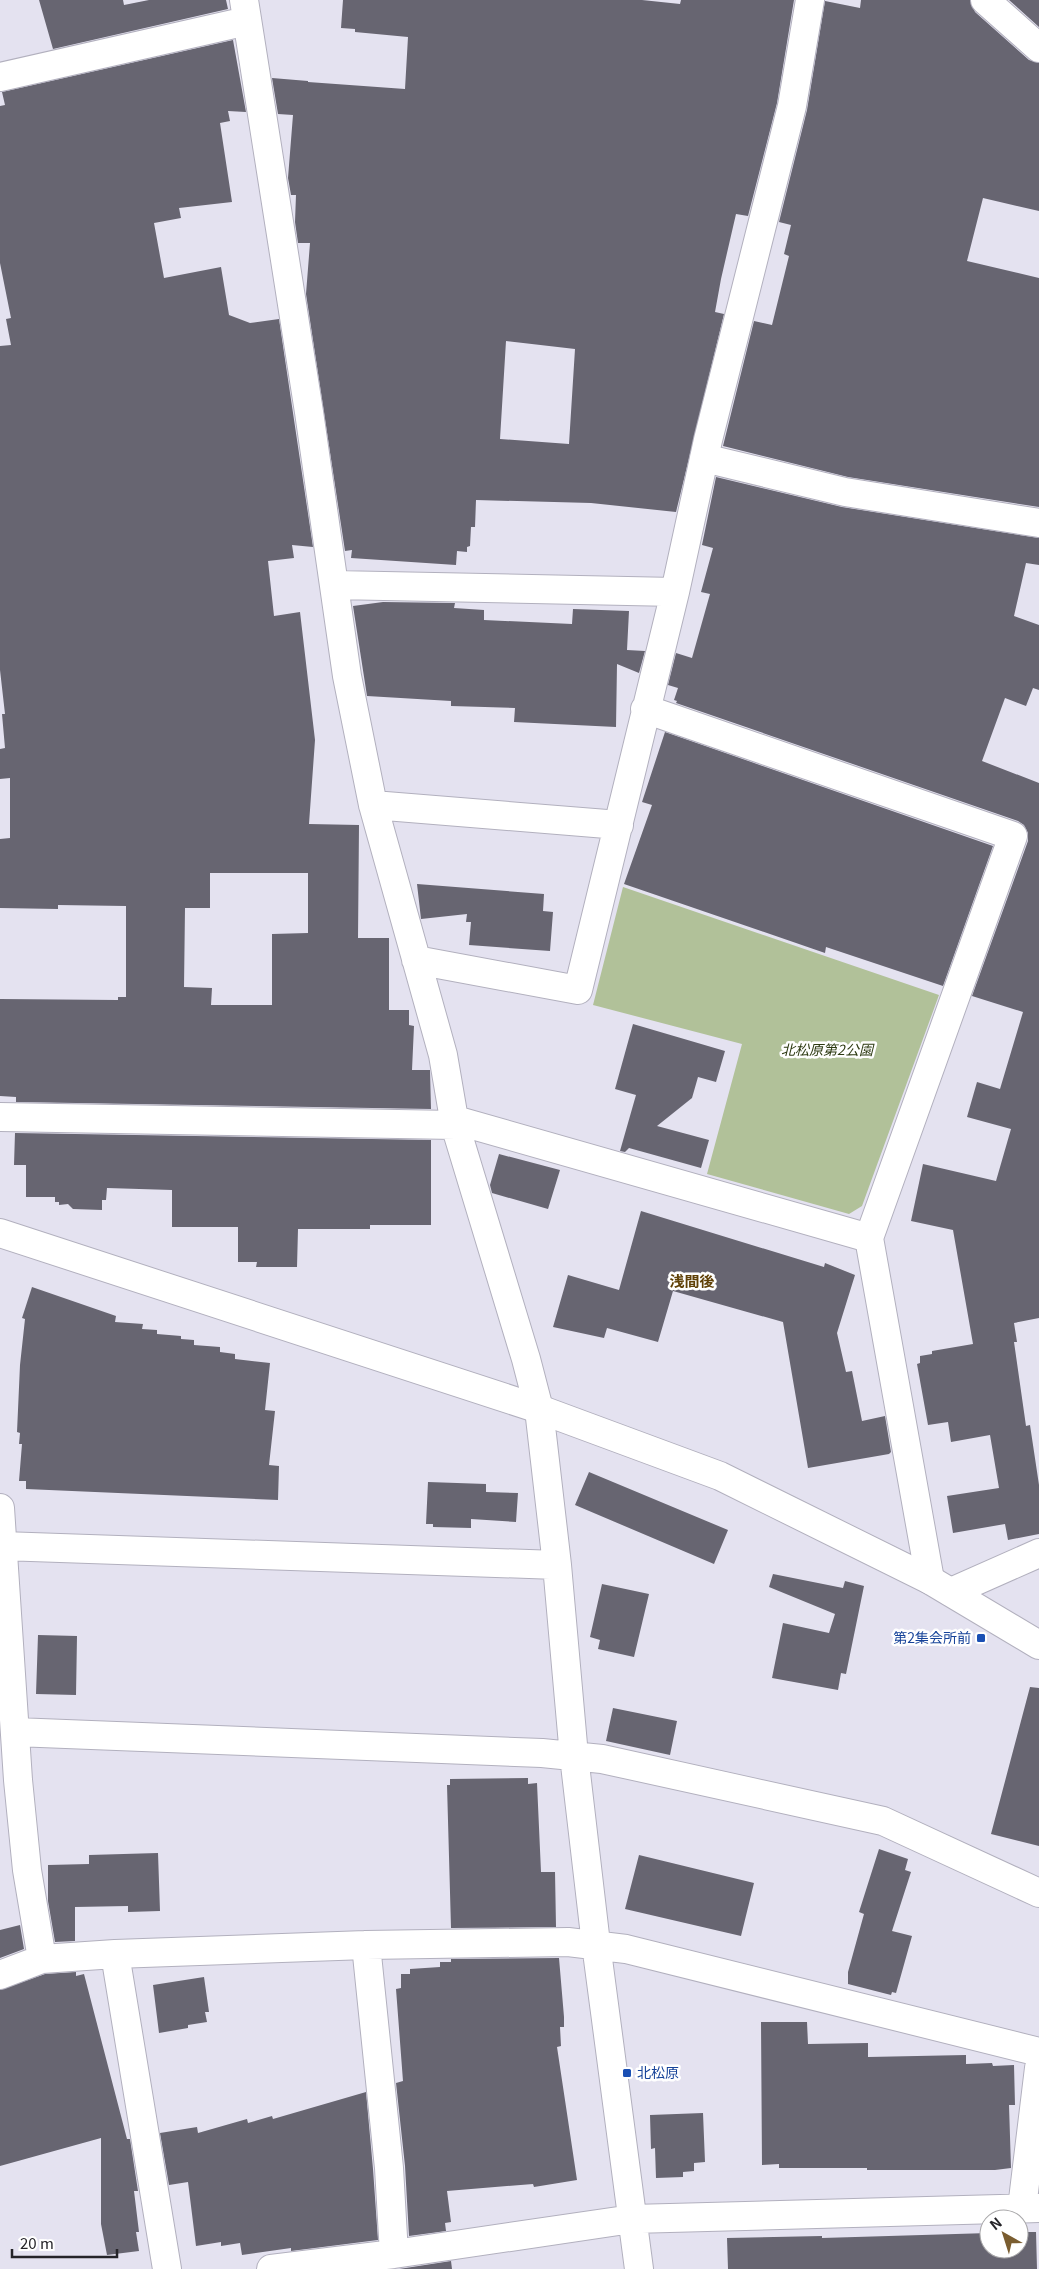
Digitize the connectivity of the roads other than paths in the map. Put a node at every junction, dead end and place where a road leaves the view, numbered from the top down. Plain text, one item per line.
1 (810, 0) edge
2 (985, 0) edge
3 (246, 11) edge
4 (1039, 48) edge
5 (0, 77) edge
6 (704, 458) junction
7 (1039, 523) edge
8 (334, 585) junction
9 (675, 592) junction
10 (645, 709) junction
11 (373, 805) junction
12 (619, 825) junction
13 (416, 960) junction
14 (0, 1117) edge
15 (455, 1123) junction
16 (0, 1233) edge
17 (869, 1238) junction
18 (539, 1409) junction
19 (0, 1508) edge
20 (2, 1546) junction
21 (1039, 1553) edge
22 (557, 1565) junction
23 (940, 1586) junction
24 (1039, 1645) edge
25 (15, 1732) junction
26 (574, 1756) junction
27 (1039, 1893) edge
28 (596, 1944) junction
29 (366, 1945) junction
30 (115, 1954) junction
31 (42, 1959) junction
32 (0, 1975) edge
33 (1039, 2052) edge
34 (1039, 2068) edge
35 (1031, 2208) edge
36 (632, 2219) junction
37 (394, 2254) junction
38 (167, 2269) edge
39 (271, 2269) edge
40 (639, 2269) edge

1 - 6 street
2 - 4 street
3 - 5 street
3 - 8 street
6 - 7 street
6 - 9 street
8 - 9 street
8 - 11 street
9 - 10 street
10 - 12 street
10 - 17 street
11 - 12 street
11 - 13 street
12 - 13 street
13 - 15 street
14 - 15 street
15 - 17 street
15 - 18 street
16 - 18 street
17 - 23 street
18 - 22 street
18 - 23 street
19 - 20 street
20 - 22 street
20 - 25 street
21 - 23 street
22 - 26 street
23 - 24 street
25 - 26 street
25 - 31 street
26 - 27 street
26 - 28 street
28 - 29 street
28 - 33 street
28 - 36 street
29 - 30 street
29 - 37 street
30 - 31 street
30 - 38 street
31 - 32 street
34 - 35 street
35 - 36 street
36 - 37 street
36 - 40 street
37 - 39 street

